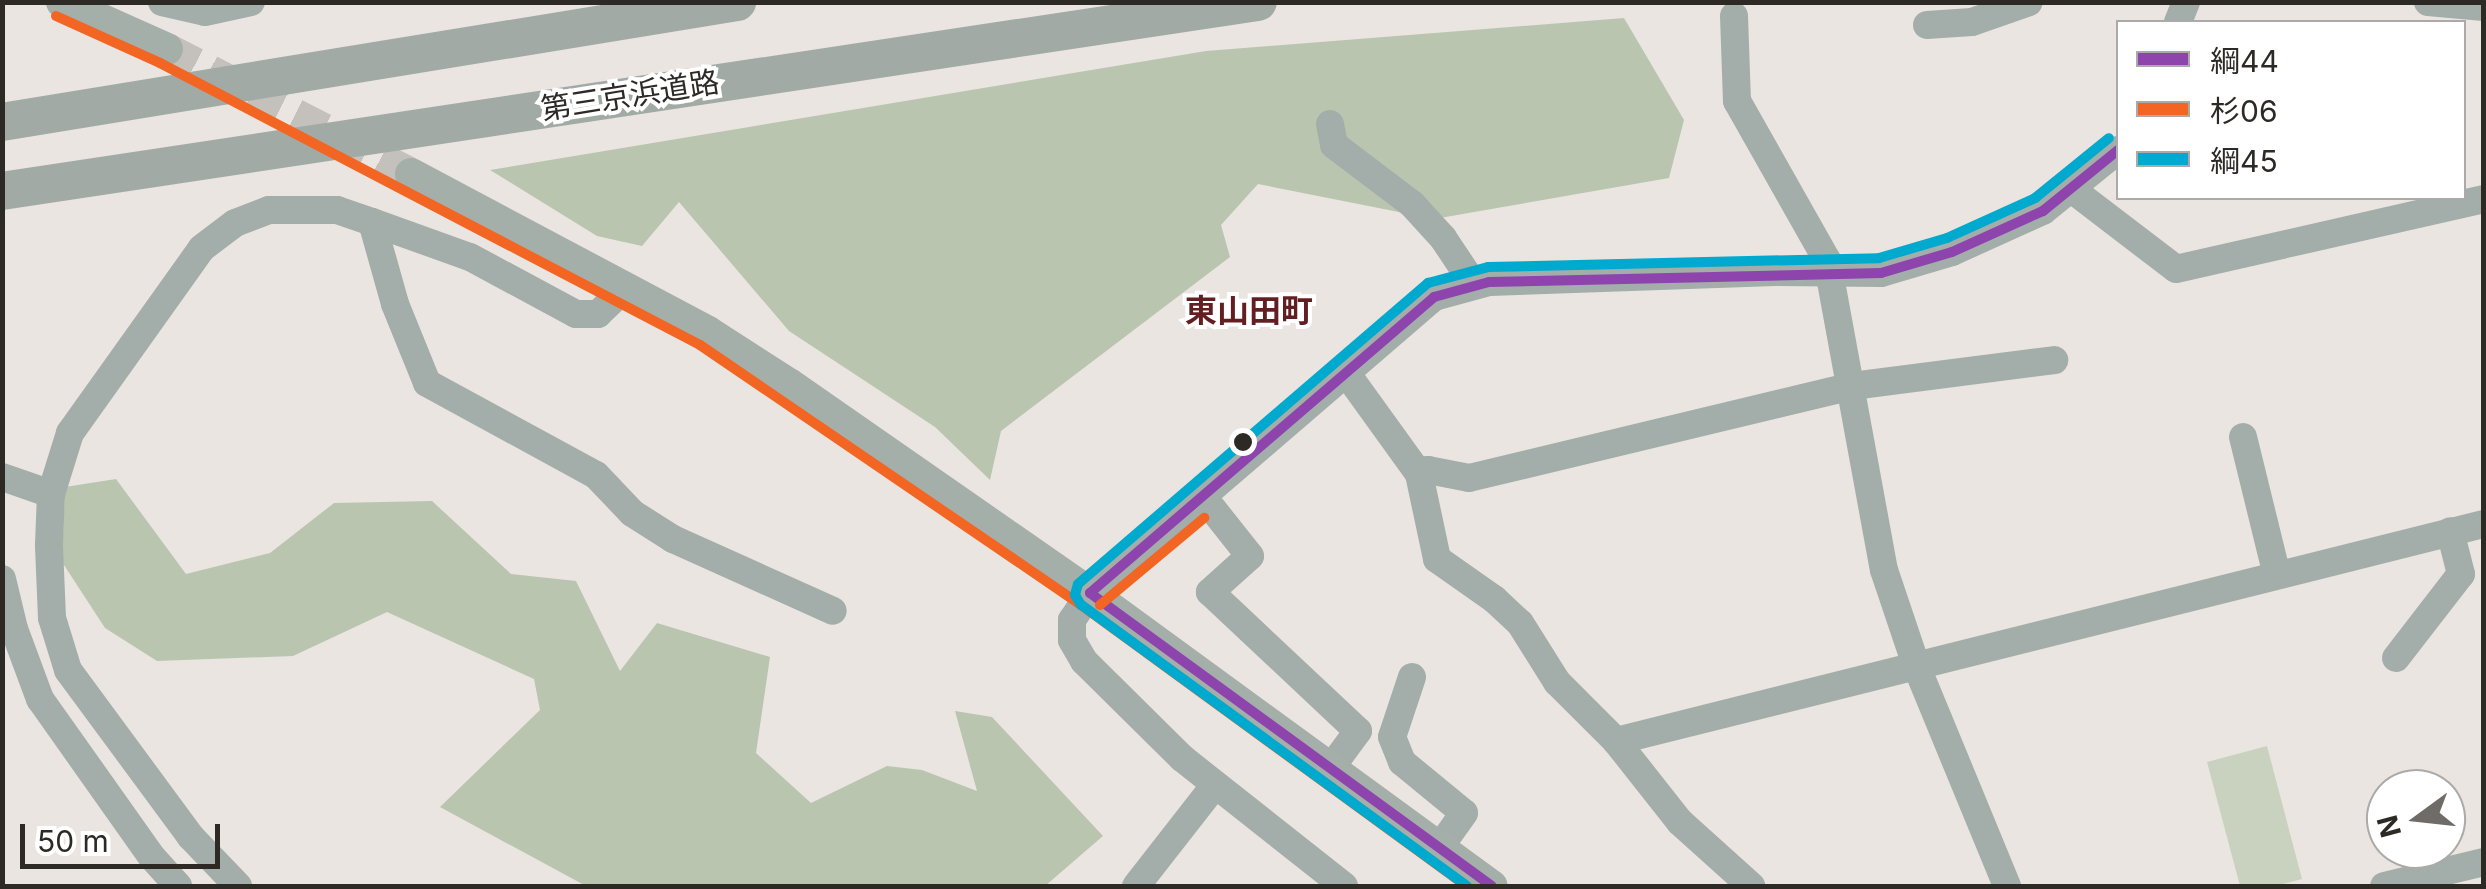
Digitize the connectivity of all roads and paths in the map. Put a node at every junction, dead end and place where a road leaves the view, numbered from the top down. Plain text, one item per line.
1 (62, 2) edge
2 (162, 2) edge
3 (251, 2) edge
4 (737, 2) edge
5 (1258, 2) edge
6 (2029, 2) edge
7 (2428, 2) edge
8 (2484, 8) edge
9 (1734, 16) dead end
10 (1927, 25) dead end
11 (167, 49) tunnel mouth
12 (2, 122) edge
13 (1330, 124) dead end
14 (2116, 152) edge
15 (411, 174) tunnel mouth
16 (2, 190) edge
17 (2074, 191) junction
18 (2484, 199) edge
19 (372, 222) junction
20 (1831, 276) junction
21 (1473, 283) junction
22 (626, 287) junction
23 (2054, 360) dead end
24 (1348, 374) junction
25 (1852, 386) junction
26 (2243, 437) dead end
27 (1419, 474) junction
28 (2, 477) edge
29 (51, 494) junction
30 (1204, 498) junction
31 (2484, 524) edge
32 (2450, 531) junction
33 (2277, 575) junction
34 (2, 580) edge
35 (1090, 592) junction
36 (833, 612) dead end
37 (2396, 658) dead end
38 (1916, 665) junction
39 (1412, 677) dead end
40 (1616, 740) junction
41 (1330, 769) junction
42 (1216, 785) junction
43 (1439, 848) junction
44 (2484, 862) edge
45 (178, 886) edge
46 (238, 886) edge
47 (1136, 886) edge
48 (1344, 886) edge
49 (1492, 886) edge
50 (1751, 886) edge
51 (2007, 886) edge
52 (2384, 886) edge

1 - 11 main road
2 - 3 street
4 - 12 highway
5 - 16 highway, 第三京浜道路
6 - 10 street
7 - 8 street
9 - 20 street
13 - 21 street
14 - 17 street
15 - 22 main road
17 - 18 street
17 - 20 street
19 - 22 street
19 - 29 street
19 - 36 street
20 - 21 street
20 - 25 street
21 - 24 street
22 - 35 main road
23 - 25 street
24 - 27 street
24 - 30 street
25 - 27 street
25 - 38 street
26 - 33 street
27 - 40 street
28 - 29 street
29 - 46 street
30 - 35 street
30 - 41 street
31 - 32 street
32 - 33 street
32 - 37 street
33 - 38 street
34 - 45 street
35 - 41 main road
35 - 42 street
38 - 40 street
38 - 51 street
39 - 43 street
40 - 50 street
41 - 43 main road
42 - 47 street
42 - 48 street
43 - 49 main road
44 - 52 street

